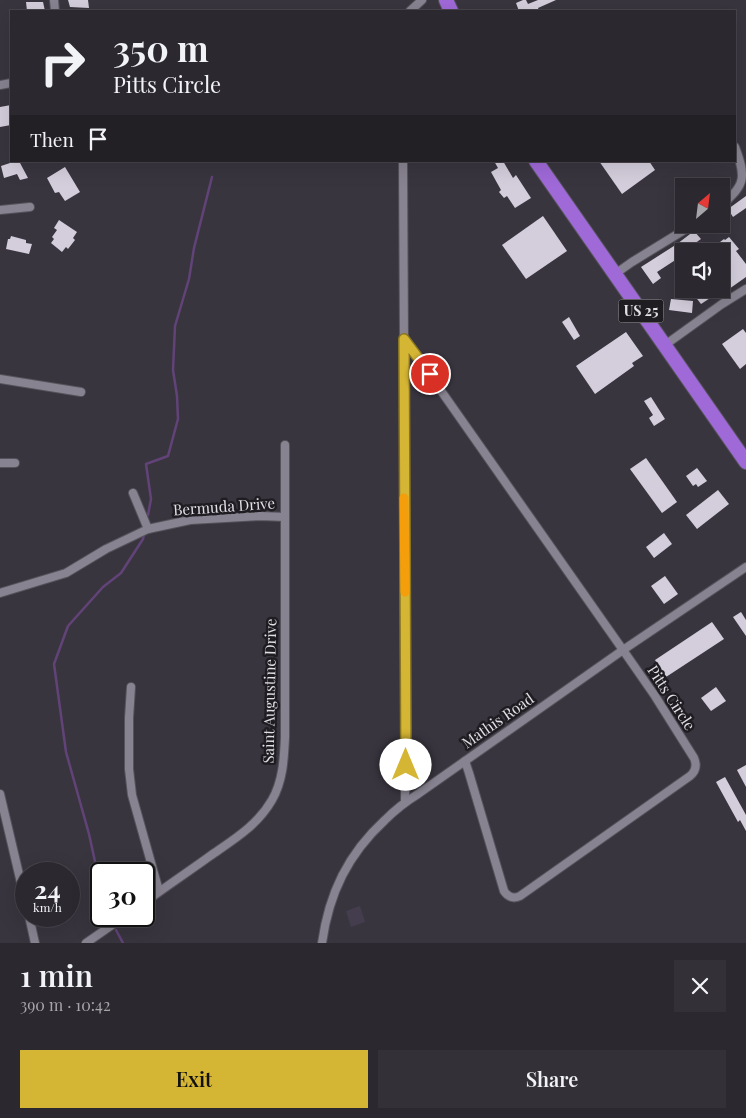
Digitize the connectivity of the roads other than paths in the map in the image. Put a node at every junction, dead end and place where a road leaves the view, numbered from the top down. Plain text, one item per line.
1 (422, 0) edge
2 (411, 10) edge
3 (736, 149) edge
4 (403, 162) edge
5 (537, 162) edge
6 (730, 199) edge
7 (30, 207) dead end
8 (0, 210) edge
9 (679, 233) edge
10 (615, 274) junction
11 (746, 289) edge
12 (404, 339) junction
13 (664, 345) junction
14 (0, 379) edge
15 (81, 392) dead end
16 (285, 446) dead end
17 (746, 462) edge
18 (0, 463) edge
19 (15, 463) dead end
20 (133, 493) dead end
21 (285, 517) junction
22 (148, 528) junction
23 (746, 567) edge
24 (0, 592) edge
25 (623, 650) junction
26 (131, 687) dead end
27 (465, 761) junction
28 (0, 794) edge
29 (405, 802) junction
30 (16, 862) edge
31 (160, 891) junction
32 (155, 895) edge
33 (31, 927) edge
34 (109, 927) edge
35 (34, 943) edge
36 (86, 943) edge
37 (322, 943) edge

1 - 2 street
3 - 6 street
4 - 12 street
5 - 10 highway, US 25
7 - 8 street
9 - 10 street
10 - 13 highway, US 25
11 - 13 street
12 - 25 street, Pitts Circle
12 - 29 street
13 - 17 highway, US 25
14 - 15 street
16 - 21 street, Saint Augustine Drive
18 - 19 street
20 - 22 street
21 - 22 street, Bermuda Drive
21 - 31 street, Saint Augustine Drive
22 - 24 street, Bermuda Drive
23 - 25 street, Mathis Road
25 - 27 street, Mathis Road
25 - 27 street, Pitts Circle
26 - 31 street
27 - 29 street, Mathis Road
28 - 30 street
29 - 37 street, Mathis Road
31 - 32 street, Saint Augustine Drive
33 - 35 street
34 - 36 street

